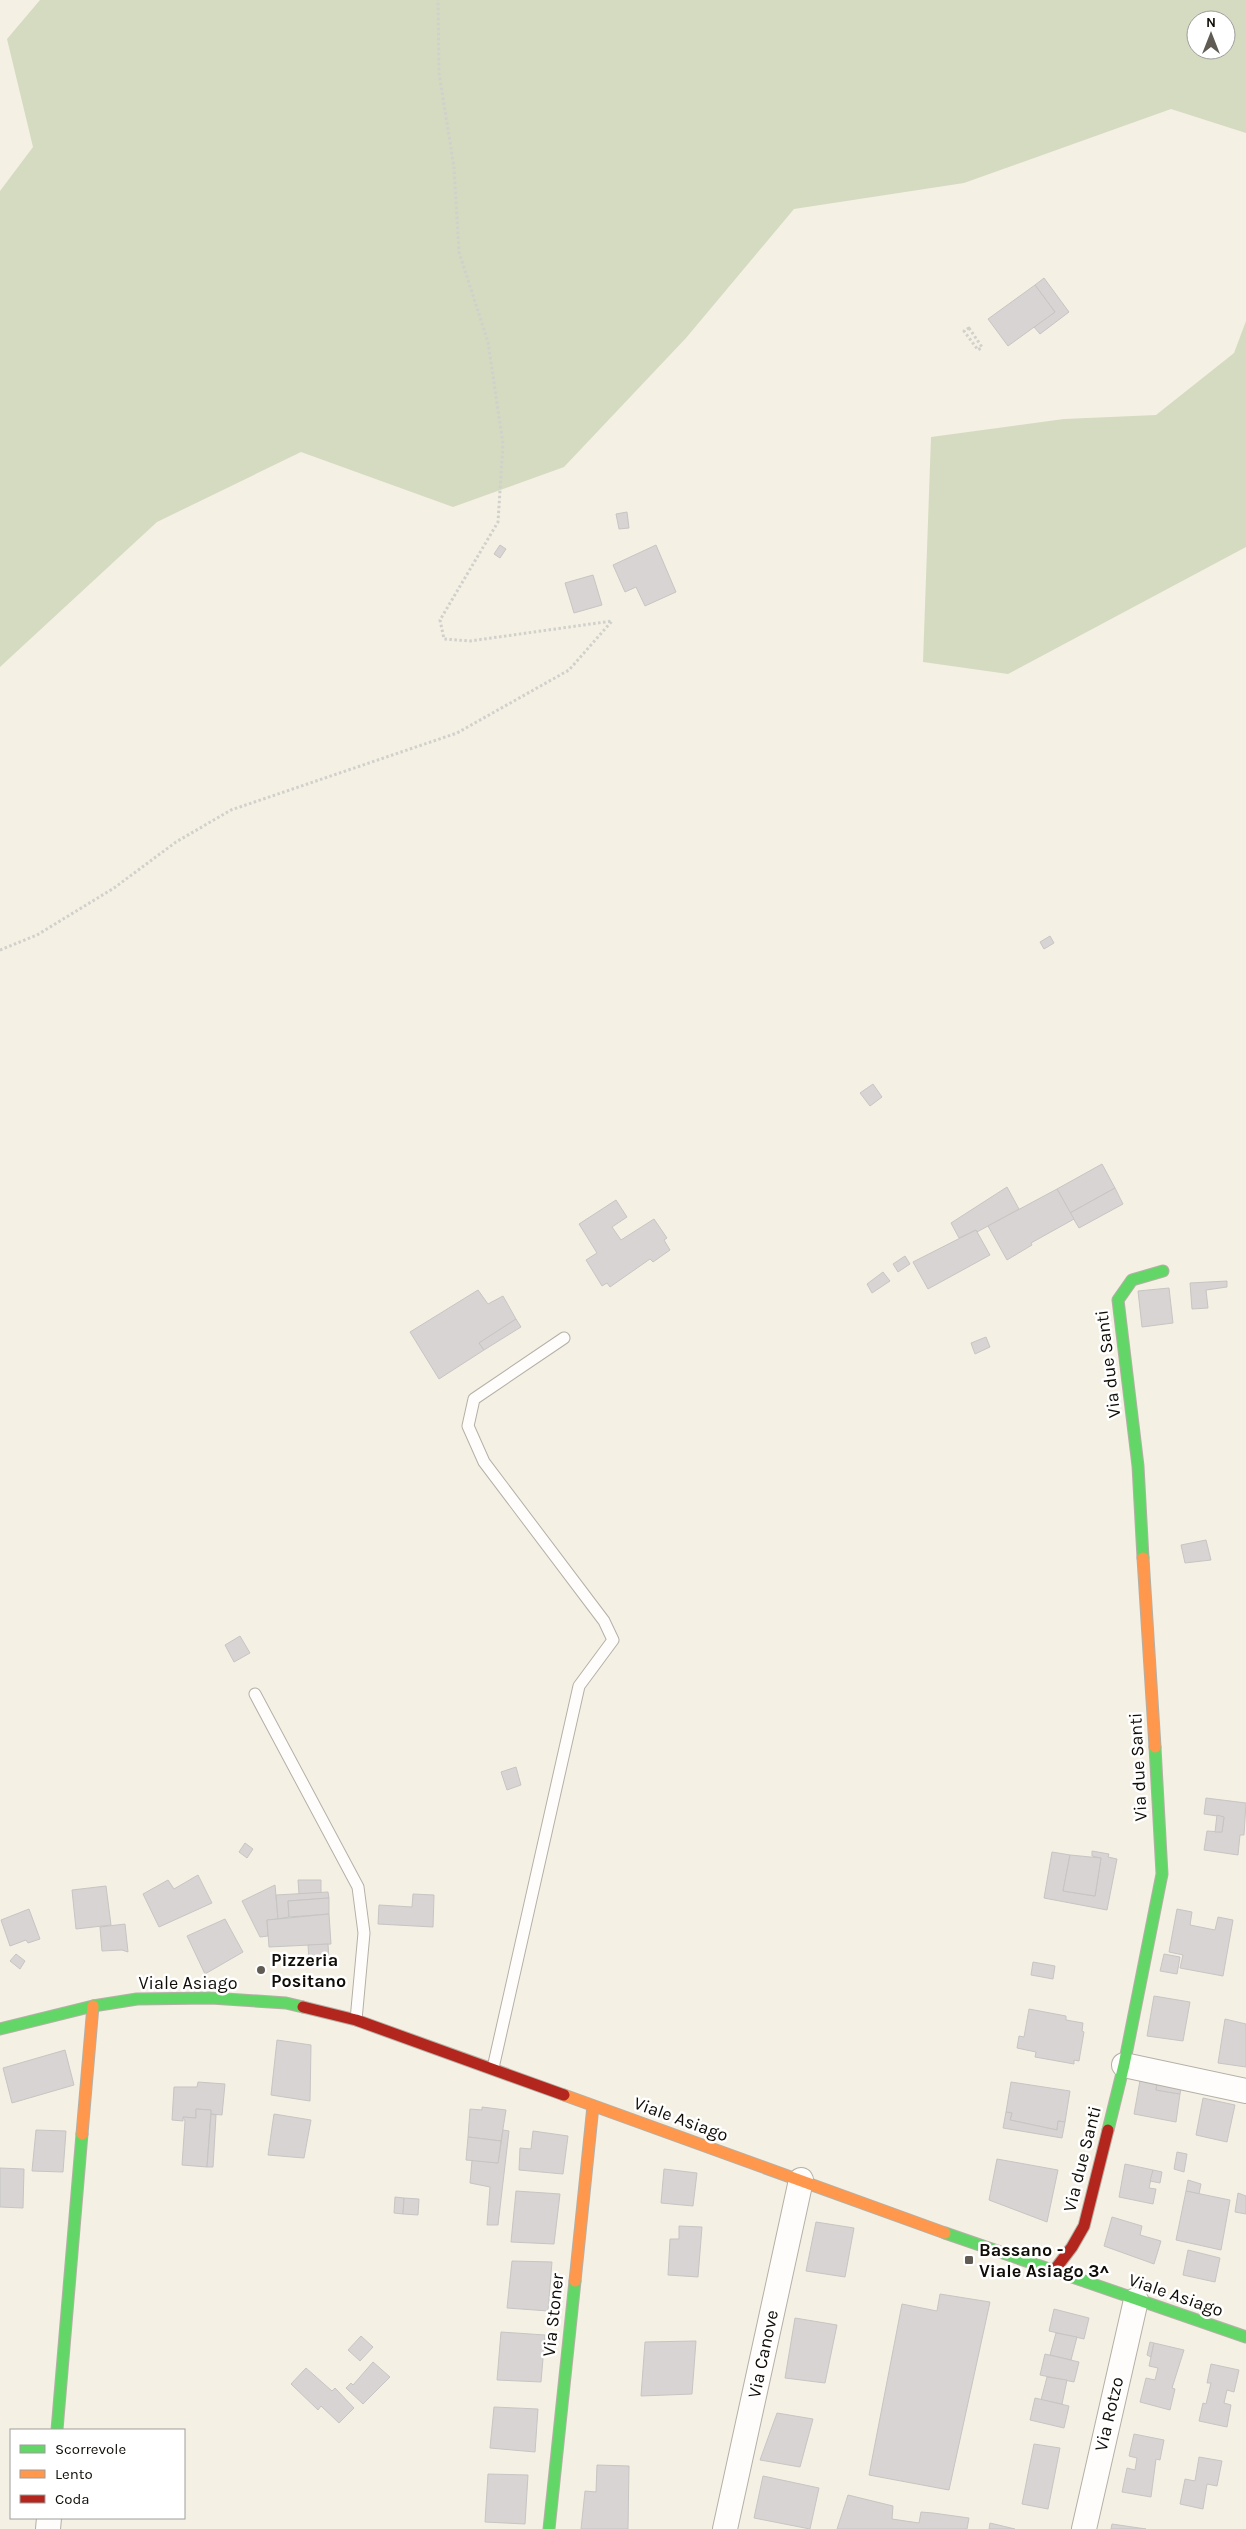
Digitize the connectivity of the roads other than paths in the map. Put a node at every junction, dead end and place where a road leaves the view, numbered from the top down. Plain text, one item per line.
1 (1163, 1271) dead end
2 (564, 1338) dead end
3 (255, 1694) dead end
4 (93, 2006) junction
5 (356, 2020) junction
6 (0, 2029) edge
7 (1124, 2065) junction
8 (493, 2068) junction
9 (1246, 2091) edge
10 (593, 2106) junction
11 (801, 2180) junction
12 (1053, 2272) junction
13 (1136, 2300) junction
14 (1246, 2337) edge
15 (57, 2429) edge
16 (549, 2529) edge
17 (725, 2529) edge
18 (1084, 2529) edge

1 - 7 street, Via due Santi
2 - 8 lane
3 - 5 lane
4 - 5 street, Viale Asiago
4 - 6 street, Viale Asiago
4 - 15 street
5 - 8 street, Viale Asiago
7 - 9 street
7 - 12 street, Via due Santi
8 - 10 street, Viale Asiago
10 - 11 street, Viale Asiago
10 - 16 street, Via Stoner
11 - 12 street, Viale Asiago
11 - 17 street, Via Canove
12 - 13 street, Viale Asiago
13 - 14 street, Viale Asiago
13 - 18 street, Via Rotzo

